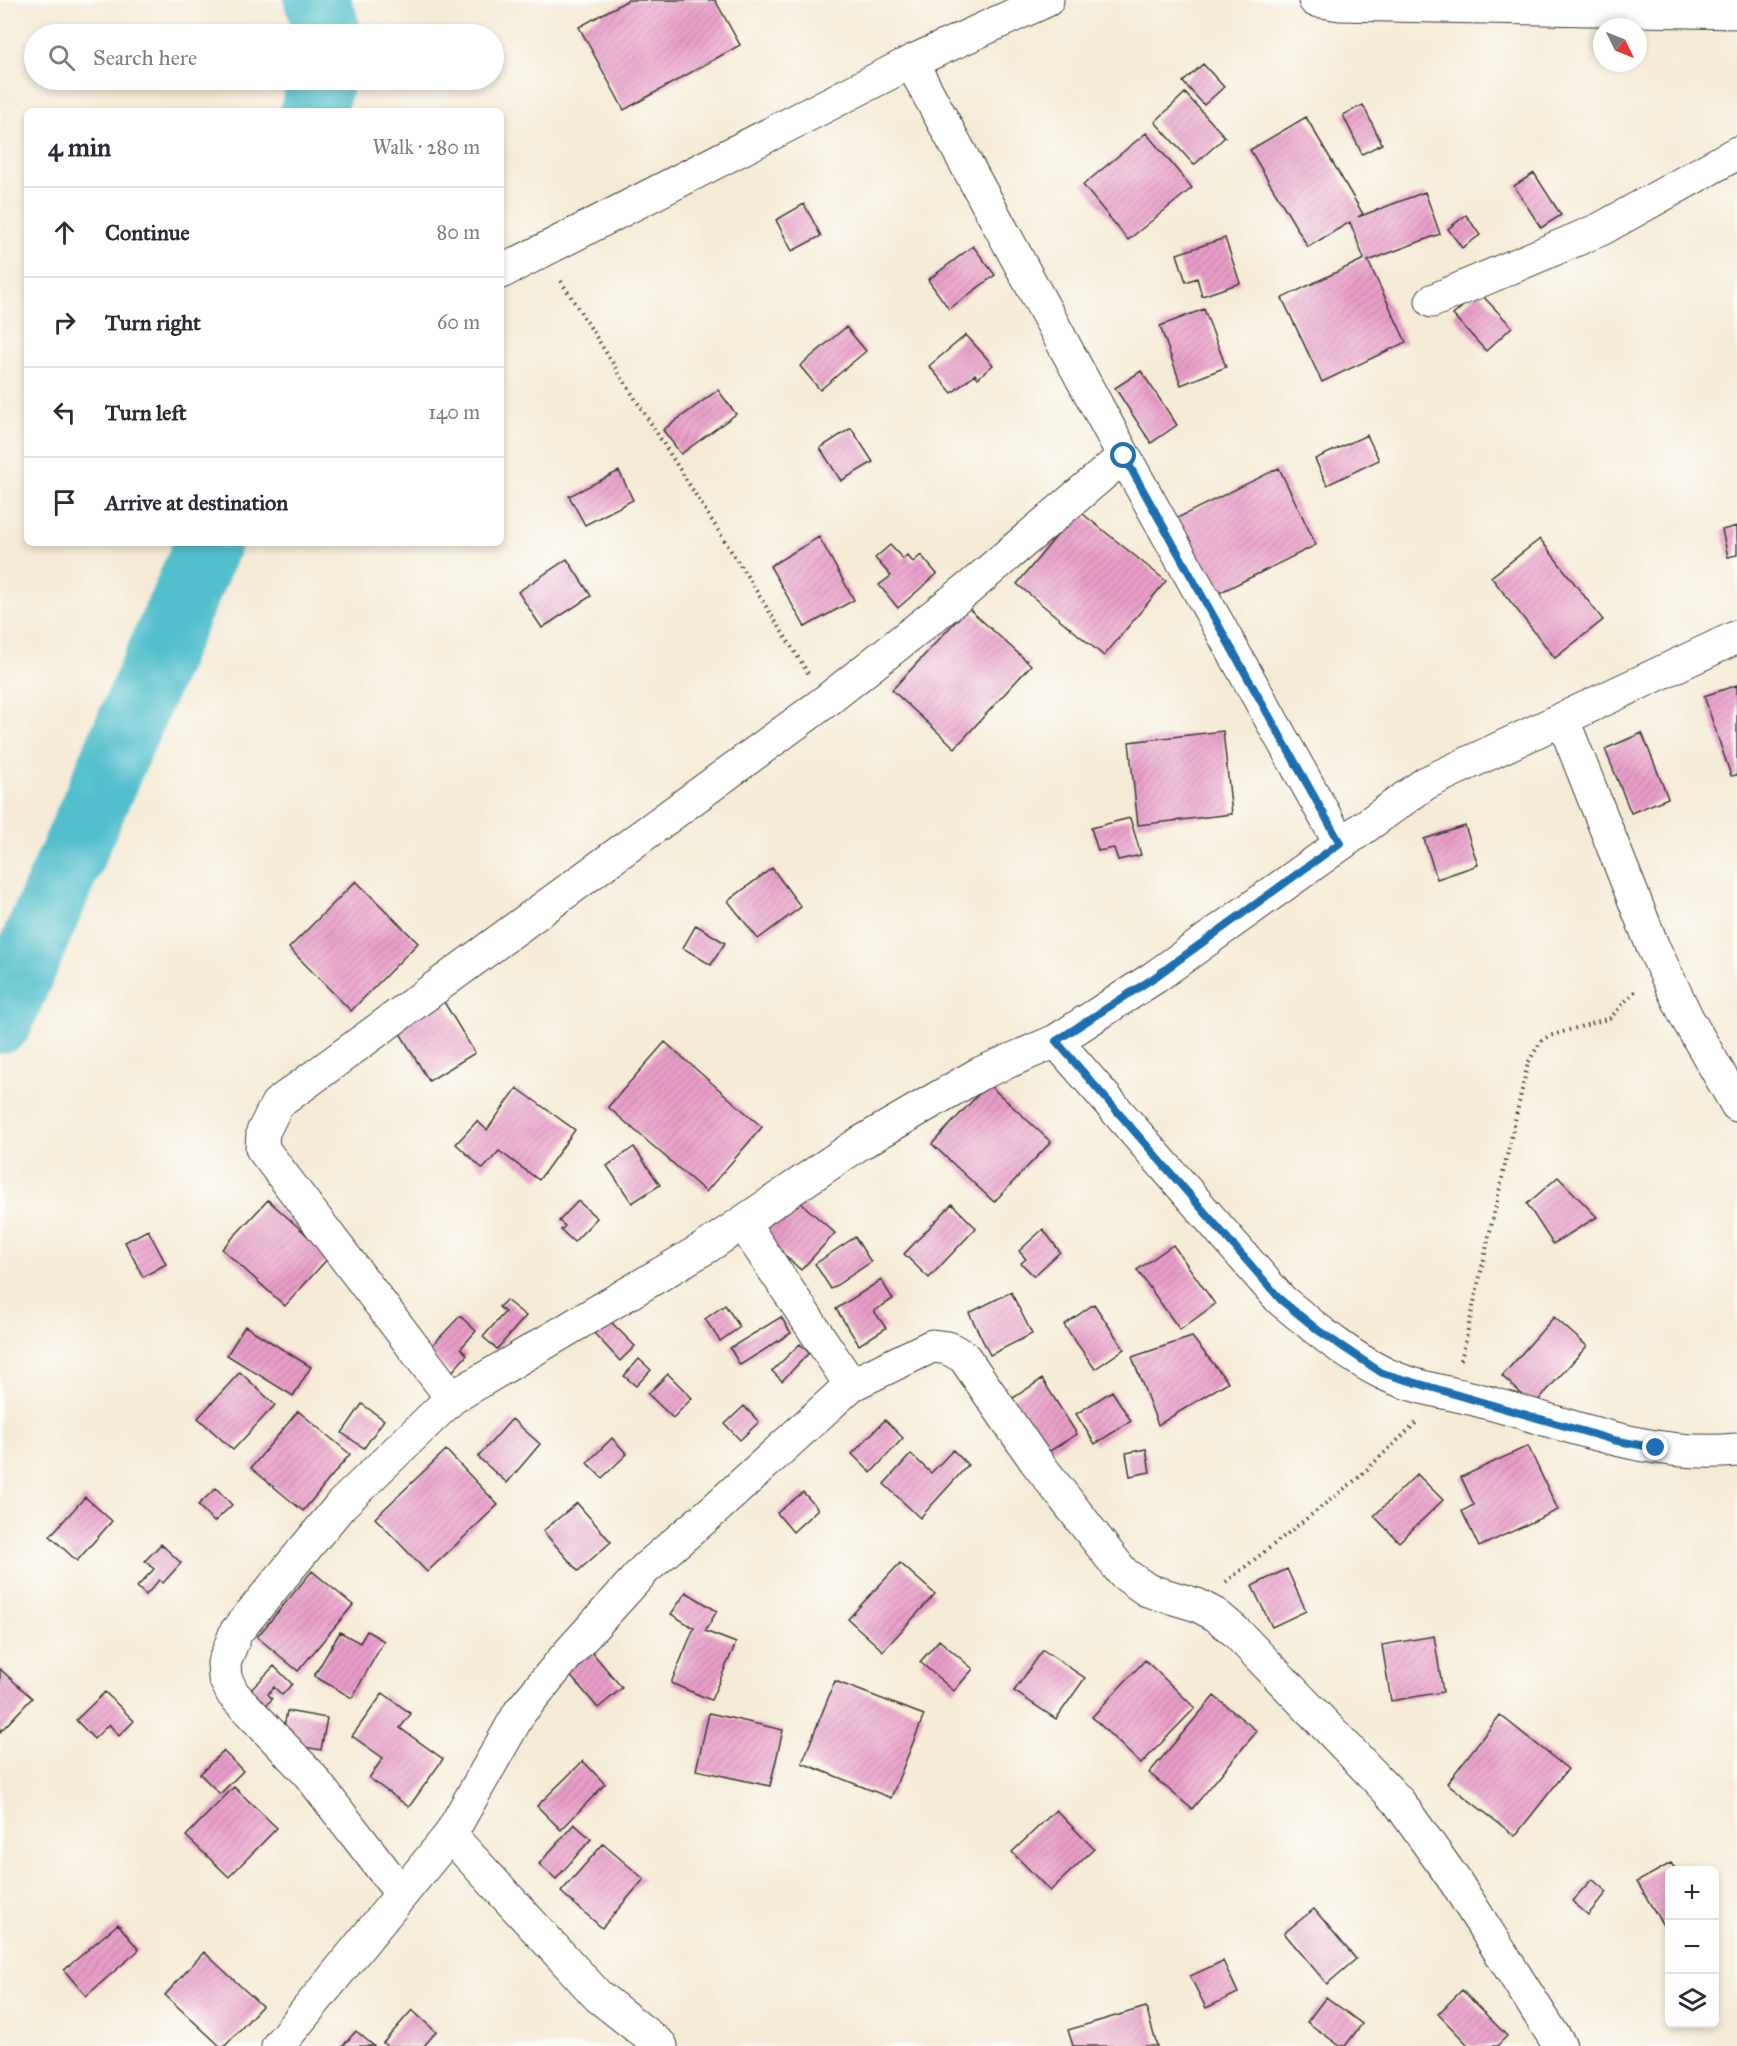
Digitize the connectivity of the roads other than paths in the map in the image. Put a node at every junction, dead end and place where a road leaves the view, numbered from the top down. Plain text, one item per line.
1 (1047, 0) edge
2 (1316, 0) edge
3 (1737, 12) edge
4 (911, 62) junction
5 (1737, 153) edge
6 (504, 271) edge
7 (1432, 301) dead end
8 (1124, 456) junction
9 (1737, 637) edge
10 (1563, 720) junction
11 (1340, 843) junction
12 (1056, 1041) junction
13 (1737, 1105) edge
14 (743, 1223) junction
15 (851, 1385) junction
16 (452, 1398) junction
17 (1737, 1450) edge
18 (450, 1835) junction
19 (401, 1893) junction
20 (278, 2046) edge
21 (661, 2046) edge
22 (1560, 2046) edge

1 - 4 street
2 - 3 street
4 - 6 street
4 - 8 street
5 - 7 street
8 - 11 street
8 - 16 street
9 - 10 street
10 - 11 street
10 - 13 street
11 - 12 street
12 - 14 street
12 - 17 street
14 - 15 street
14 - 16 street
15 - 18 street
15 - 22 street
16 - 19 street
18 - 19 street
18 - 21 street
19 - 20 street

